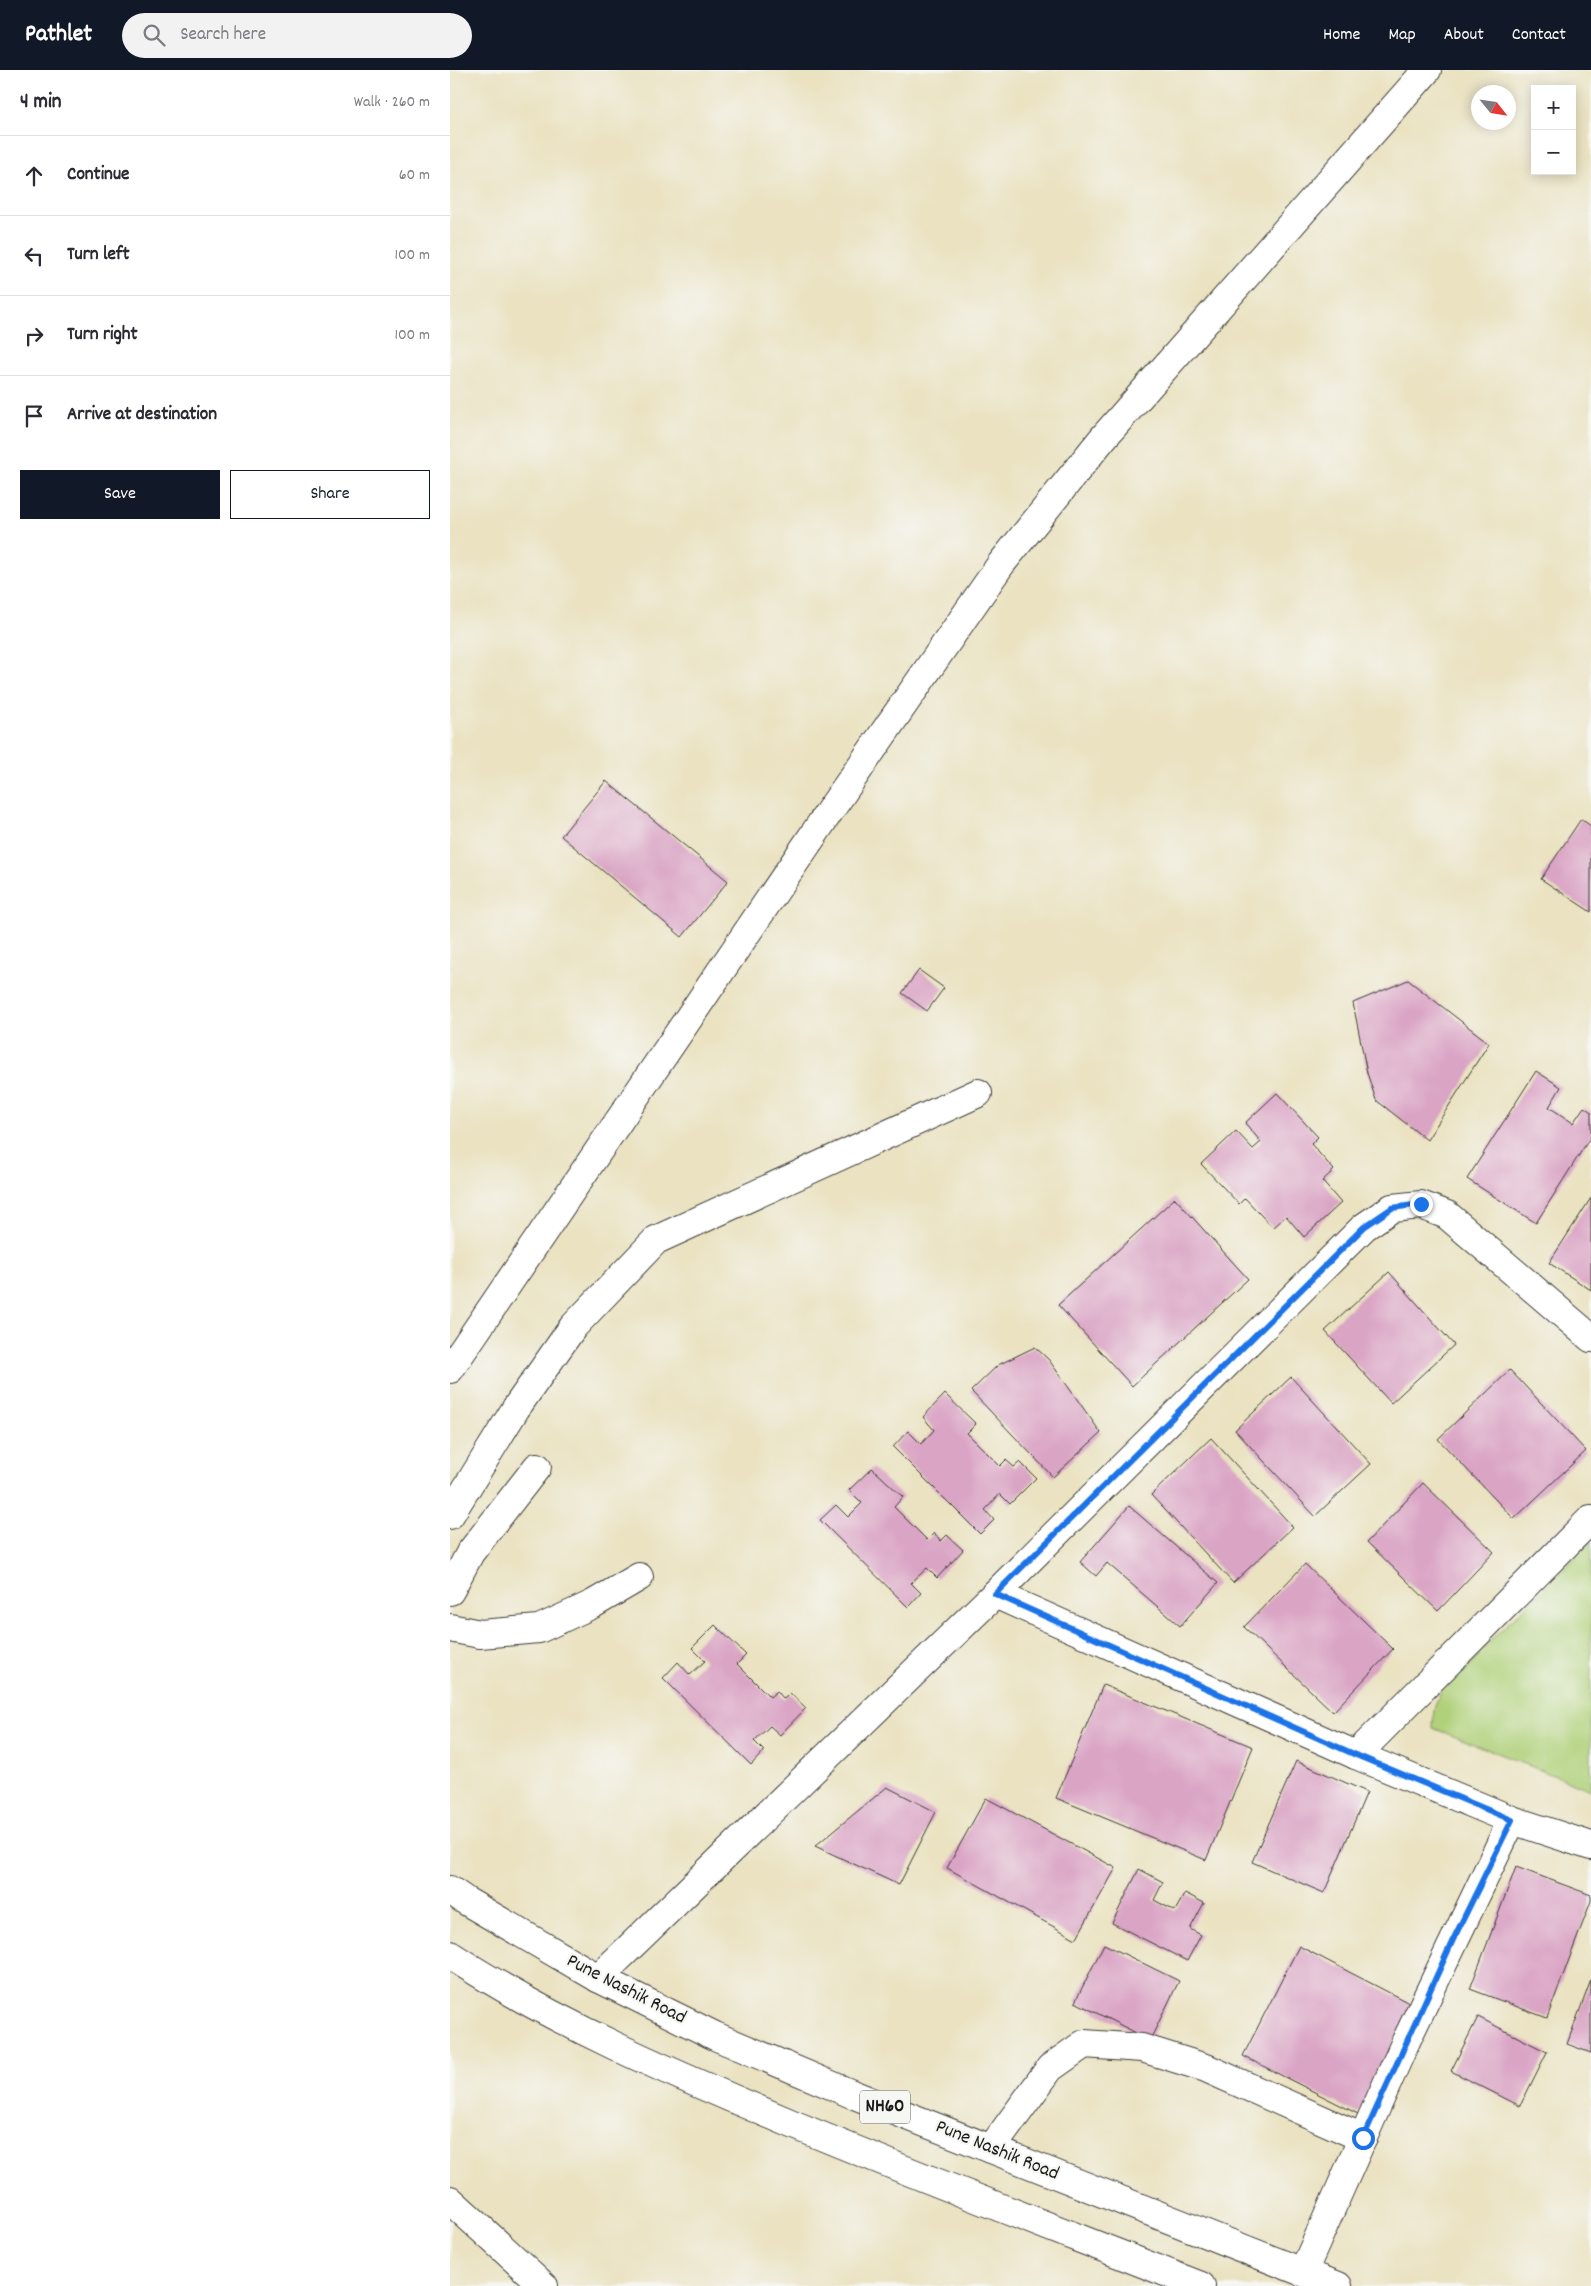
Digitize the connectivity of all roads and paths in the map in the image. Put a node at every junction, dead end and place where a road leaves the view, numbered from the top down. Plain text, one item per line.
1 (1427, 70) edge
2 (978, 1093) dead end
3 (1591, 1338) edge
4 (450, 1369) edge
5 (536, 1467) dead end
6 (450, 1515) edge
7 (1591, 1519) edge
8 (640, 1577) dead end
9 (450, 1591) edge
10 (995, 1594) junction
11 (450, 1628) edge
12 (1356, 1755) junction
13 (1512, 1820) junction
14 (1591, 1846) edge
15 (450, 1890) edge
16 (450, 1954) edge
17 (598, 1978) junction
18 (1363, 2138) junction
19 (991, 2149) junction
20 (450, 2200) edge
21 (1303, 2272) junction
22 (544, 2286) edge
23 (1201, 2286) edge
24 (1338, 2286) edge

1 - 4 main road
2 - 6 main road
3 - 10 main road
5 - 9 main road
7 - 12 main road
8 - 11 main road
10 - 12 main road
10 - 17 main road
12 - 13 main road
13 - 14 main road
13 - 18 main road
15 - 17 main road, Pune Nashik Road / NH60
16 - 23 main road, NH60
17 - 19 main road, Pune Nashik Road / NH60
18 - 19 main road
18 - 21 main road
19 - 21 main road, Pune Nashik Road / NH60
20 - 22 main road
21 - 24 main road, Pune Nashik Road / NH60

